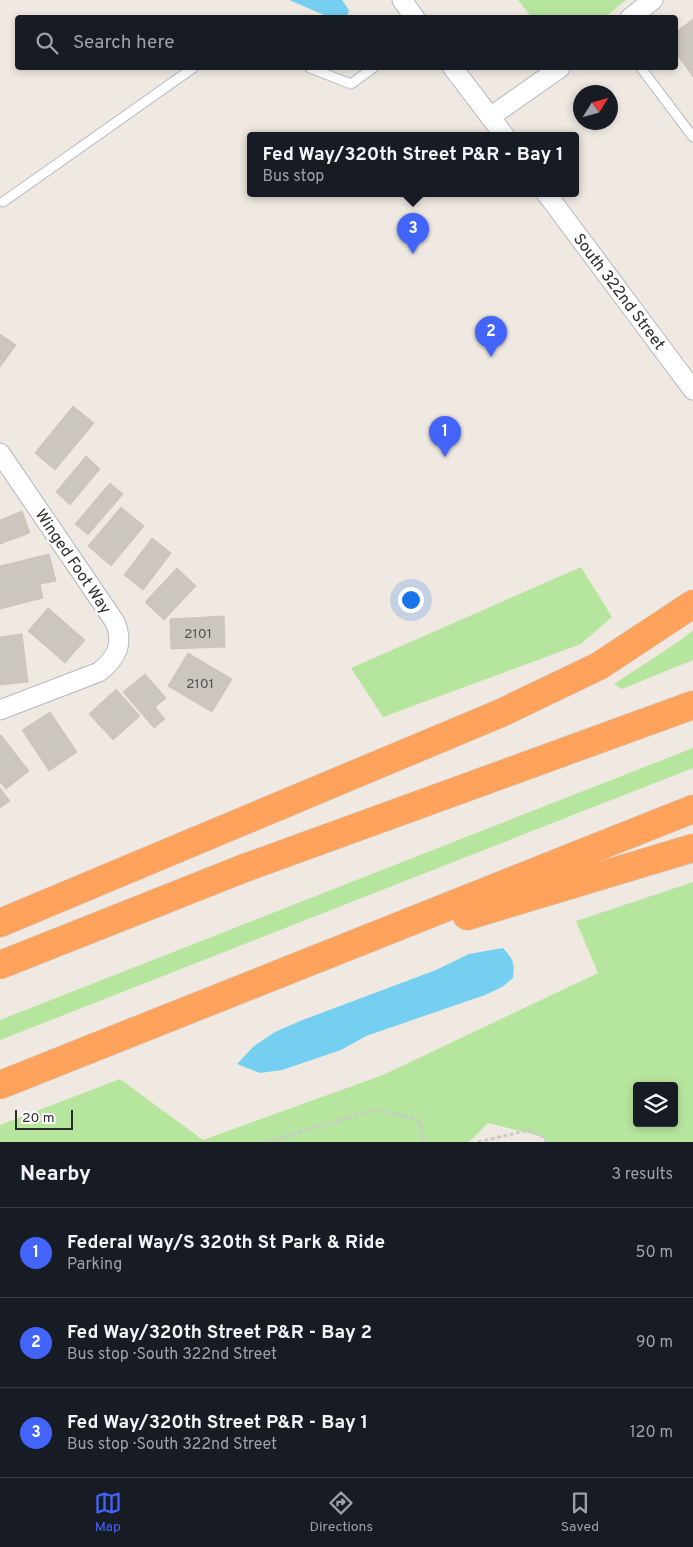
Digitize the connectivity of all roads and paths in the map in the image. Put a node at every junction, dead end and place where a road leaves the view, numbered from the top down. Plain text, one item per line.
1 (402, 0) edge
2 (653, 0) edge
3 (414, 15) edge
4 (634, 15) edge
5 (190, 70) edge
6 (315, 70) edge
7 (370, 70) edge
8 (455, 70) edge
9 (557, 70) edge
10 (643, 70) edge
11 (490, 117) junction
12 (691, 131) edge
13 (502, 132) edge
14 (549, 197) edge
15 (4, 202) dead end
16 (693, 390) edge
17 (0, 453) edge
18 (693, 604) edge
19 (693, 705) edge
20 (0, 710) edge
21 (693, 809) edge
22 (693, 848) edge
23 (0, 923) edge
24 (0, 965) edge
25 (295, 968) junction
26 (0, 1084) edge
27 (267, 1142) edge
28 (424, 1142) edge
29 (478, 1142) edge
30 (546, 1142) edge

1 - 3 street
2 - 4 street
5 - 15 lane
6 - 7 lane
8 - 11 street
9 - 11 street
10 - 12 lane
11 - 13 street
14 - 16 street, South 322nd Street
17 - 20 street, Winged Foot Way
18 - 23 highway
19 - 24 highway
21 - 25 highway
22 - 25 highway
25 - 26 highway
27 - 28 path
29 - 30 path

